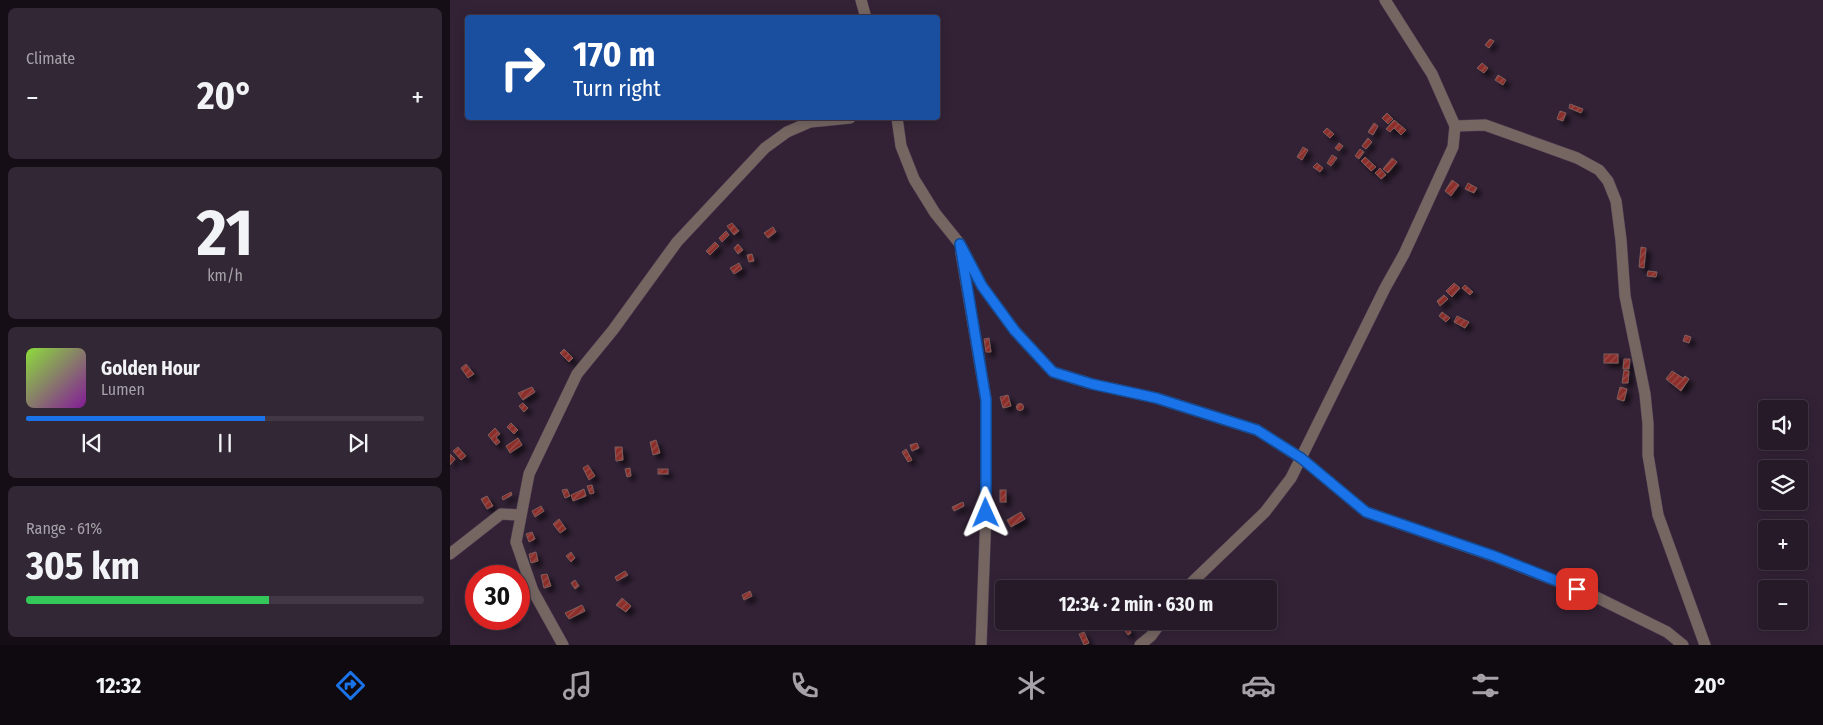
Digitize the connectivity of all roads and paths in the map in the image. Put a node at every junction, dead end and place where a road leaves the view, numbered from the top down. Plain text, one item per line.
1 (861, 0) edge
2 (1385, 0) edge
3 (865, 15) edge
4 (830, 120) edge
5 (897, 120) edge
6 (1455, 126) junction
7 (960, 244) junction
8 (1301, 458) junction
9 (520, 515) junction
10 (450, 554) edge
11 (1194, 580) edge
12 (1154, 641) edge
13 (563, 645) edge
14 (981, 645) edge
15 (1140, 645) edge
16 (1683, 645) edge
17 (1705, 645) edge

1 - 3 street
2 - 6 street
4 - 9 street
5 - 7 street
6 - 8 street
6 - 17 street
7 - 8 street
7 - 14 street
8 - 11 street
8 - 16 street
9 - 10 street
9 - 13 street
12 - 15 street

